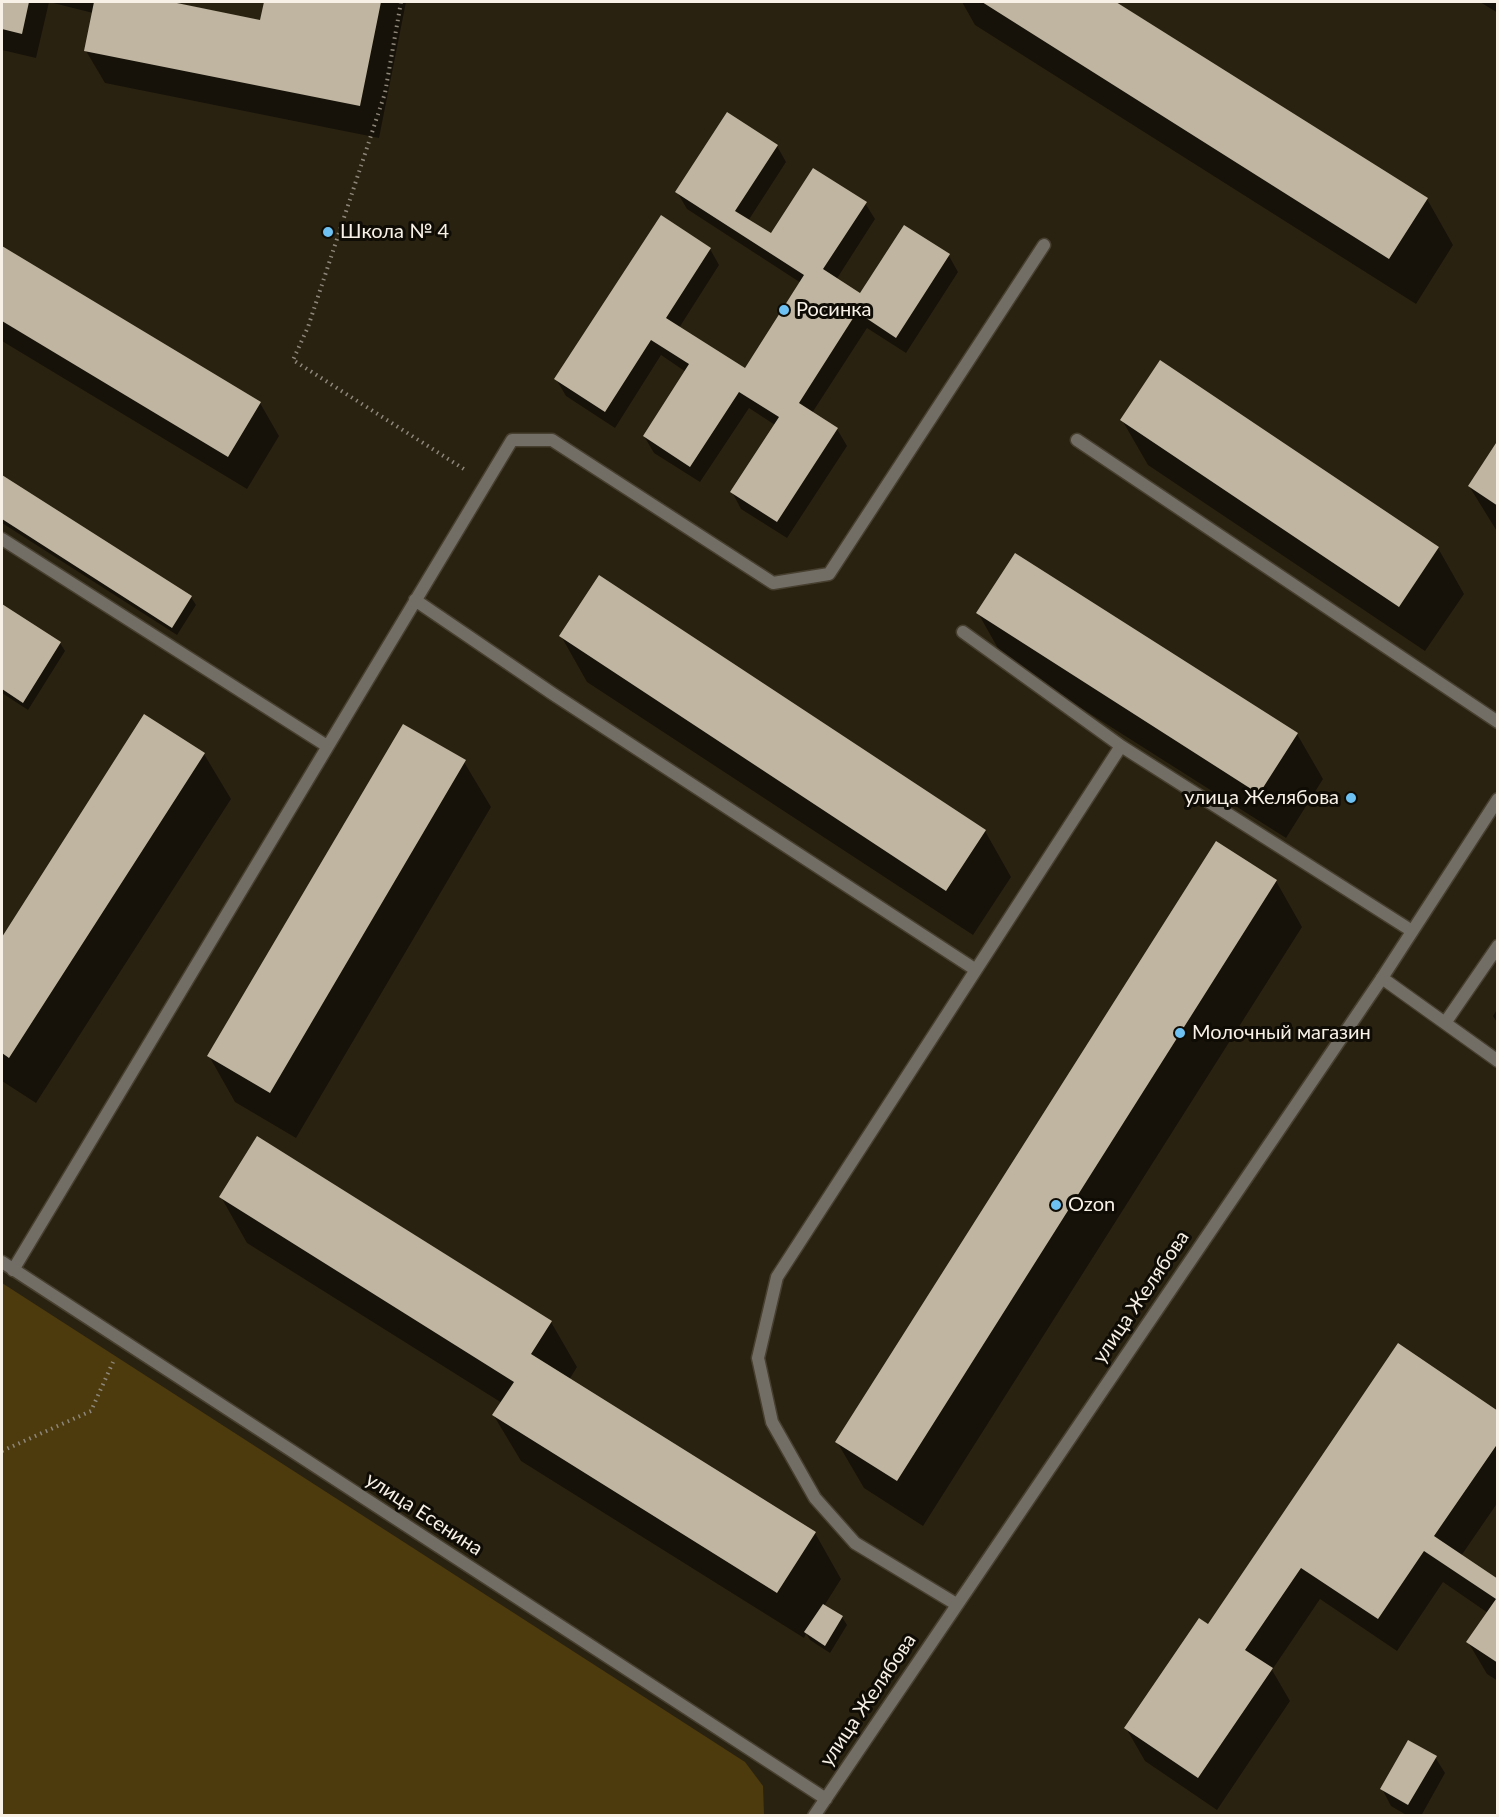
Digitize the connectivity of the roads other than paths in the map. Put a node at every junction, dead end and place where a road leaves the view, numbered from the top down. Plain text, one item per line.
1 (1044, 245) dead end
2 (1077, 440) dead end
3 (2, 539) edge
4 (415, 600) junction
5 (963, 632) dead end
6 (1497, 722) edge
7 (327, 746) junction
8 (1121, 746) junction
9 (1497, 799) edge
10 (1413, 931) junction
11 (1497, 946) edge
12 (976, 970) junction
13 (1382, 978) junction
14 (1445, 1023) junction
15 (1497, 1061) edge
16 (2, 1262) edge
17 (13, 1270) junction
18 (956, 1604) junction
19 (826, 1799) junction
20 (814, 1815) edge

1 - 4 street
2 - 6 street
3 - 7 street
4 - 7 street
4 - 12 street
5 - 8 street
7 - 17 street
8 - 10 street
8 - 12 street
9 - 10 street, улица Желябова
10 - 13 street, улица Желябова
11 - 14 street
12 - 18 street
13 - 14 street
13 - 18 street, улица Желябова
14 - 15 street
16 - 17 street, улица Есенина
17 - 19 street, улица Есенина
18 - 19 street, улица Желябова
19 - 20 street, улица Желябова

